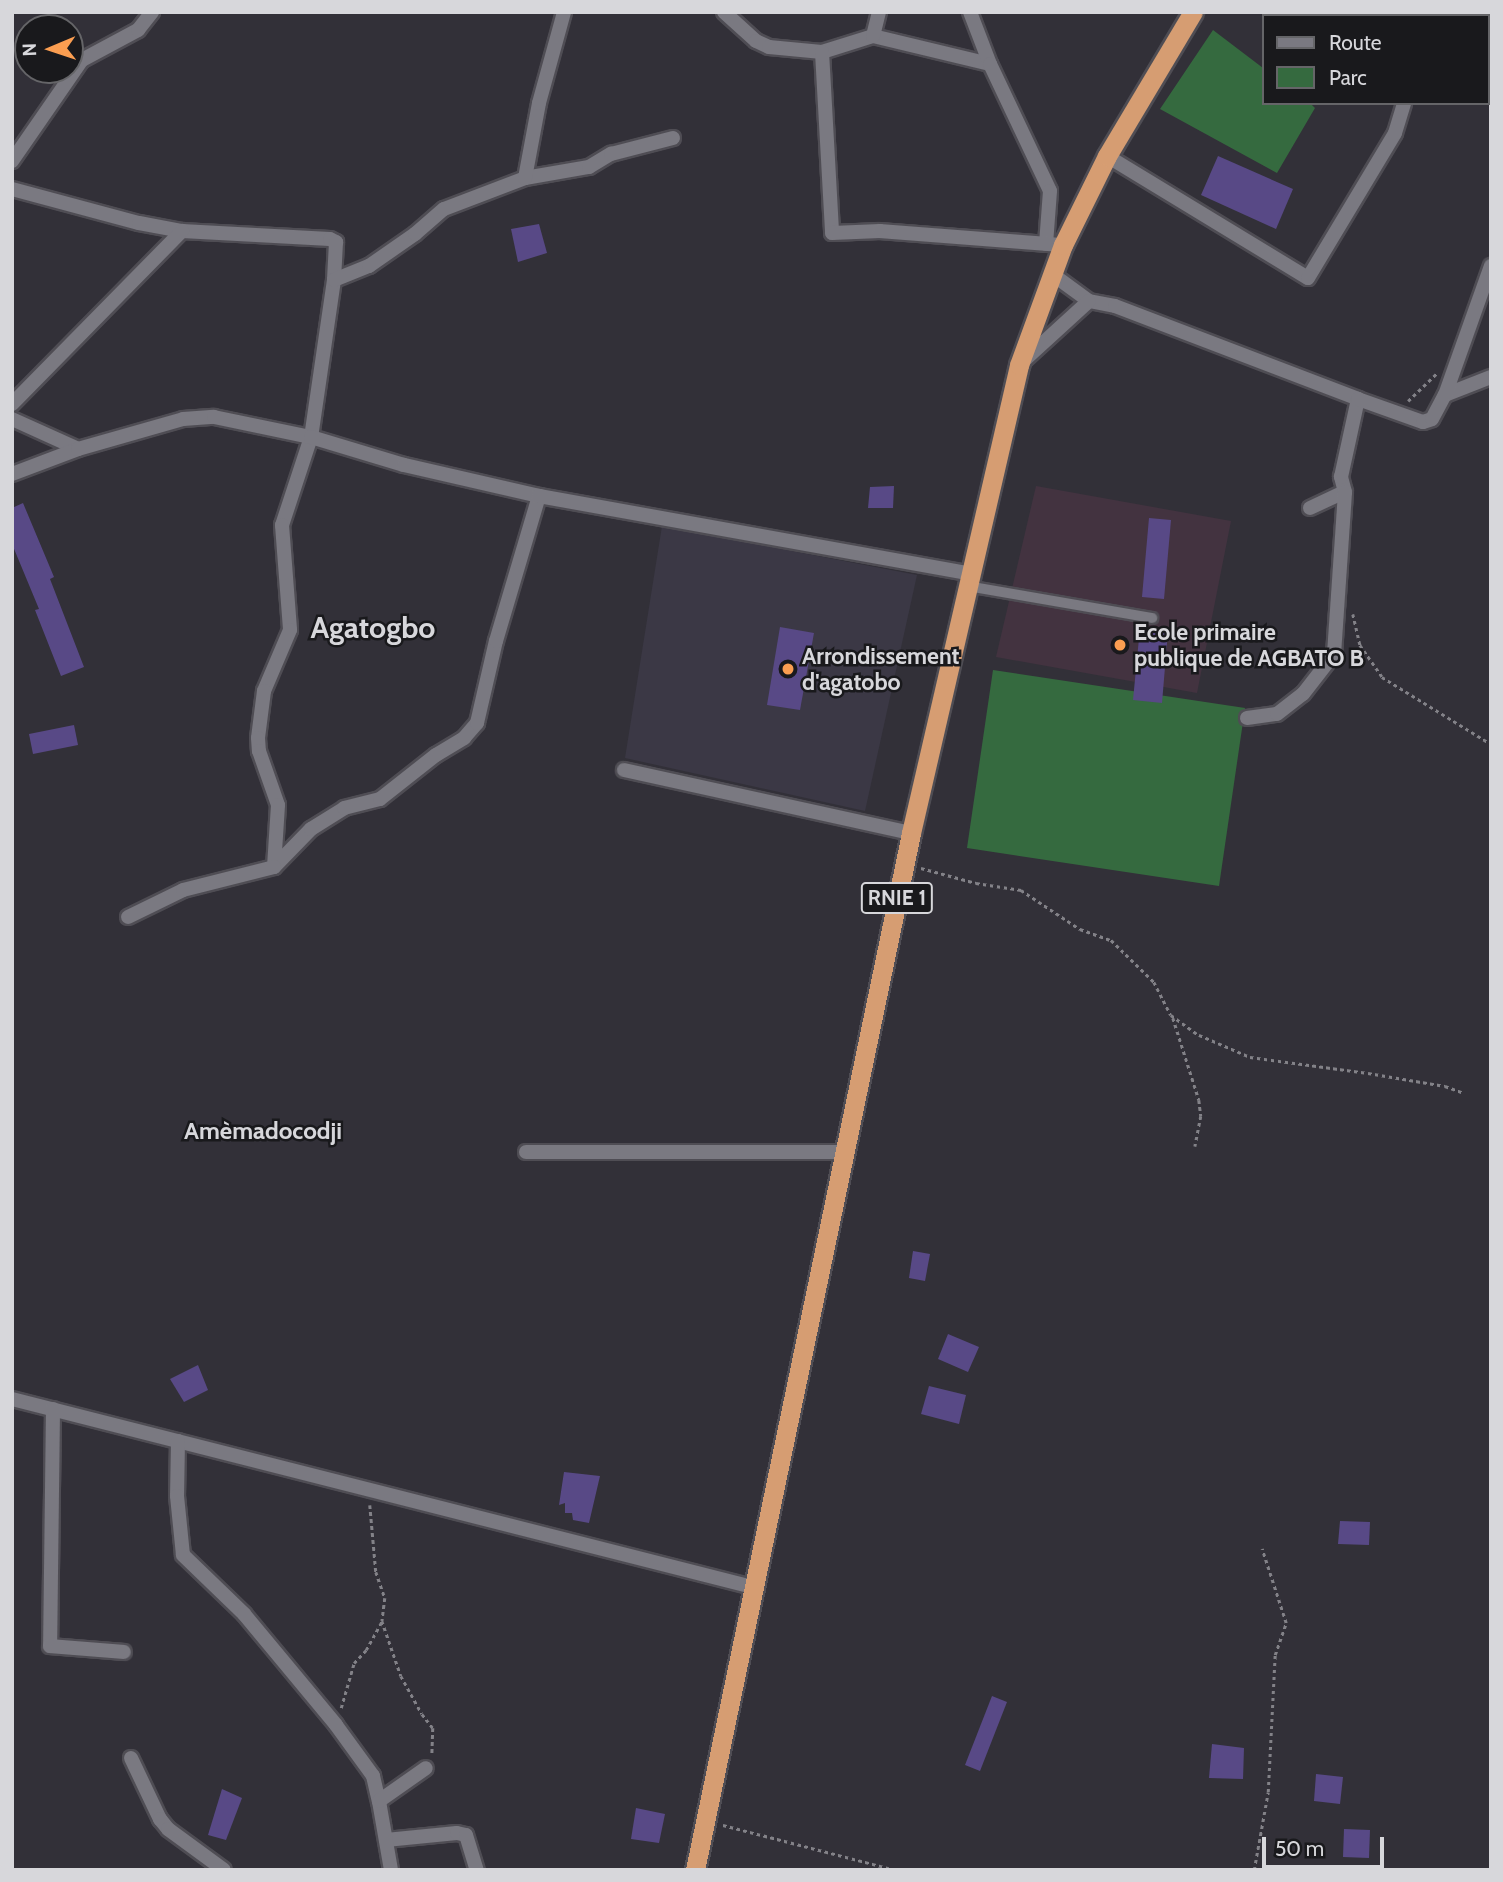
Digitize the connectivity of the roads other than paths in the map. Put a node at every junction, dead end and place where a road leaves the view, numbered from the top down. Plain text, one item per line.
1 (152, 12) edge
2 (564, 12) edge
3 (724, 12) edge
4 (879, 12) edge
5 (970, 12) edge
6 (1193, 12) edge
7 (873, 36) junction
8 (822, 52) junction
9 (990, 64) junction
10 (1403, 105) edge
11 (673, 138) dead end
12 (1107, 156) junction
13 (12, 161) edge
14 (525, 178) junction
15 (12, 189) edge
16 (182, 231) junction
17 (1054, 244) junction
18 (1491, 266) edge
19 (1052, 274) junction
20 (334, 280) junction
21 (1089, 301) junction
22 (1019, 365) junction
23 (1491, 377) edge
24 (1445, 396) junction
25 (1358, 399) junction
26 (12, 404) edge
27 (12, 419) edge
28 (311, 437) junction
29 (78, 449) junction
30 (12, 474) edge
31 (1345, 492) junction
32 (539, 496) junction
33 (1310, 508) dead end
34 (968, 579) junction
35 (1152, 618) dead end
36 (1247, 718) dead end
37 (624, 771) dead end
38 (911, 833) junction
39 (274, 867) junction
40 (128, 917) dead end
41 (526, 1152) dead end
42 (846, 1152) junction
43 (12, 1399) edge
44 (53, 1409) junction
45 (178, 1441) junction
46 (752, 1587) junction
47 (124, 1652) dead end
48 (131, 1758) dead end
49 (426, 1768) road end
50 (379, 1801) junction
51 (386, 1840) junction
52 (224, 1870) edge
53 (391, 1870) edge
54 (477, 1870) edge
55 (695, 1870) edge

1 - 13 street
2 - 14 street
3 - 8 street
4 - 7 street
5 - 9 street
6 - 12 highway, RNIE 1
7 - 8 street
7 - 9 street
8 - 17 street
9 - 17 street
10 - 12 street
11 - 14 street
12 - 17 highway, RNIE 1
14 - 20 street
15 - 16 street
16 - 20 street
16 - 26 street
17 - 19 highway, RNIE 1
18 - 24 street
19 - 21 street
19 - 22 highway, RNIE 1
20 - 28 street
21 - 22 street
21 - 25 street
22 - 34 highway, RNIE 1
23 - 24 street
24 - 25 street
25 - 31 street
27 - 29 street
28 - 29 street
28 - 32 street
28 - 39 street
29 - 30 street
31 - 33 street
31 - 36 street
32 - 34 street
32 - 39 street
34 - 35 lane
34 - 38 highway, RNIE 1
37 - 38 street
38 - 42 highway, RNIE 1
39 - 40 street
41 - 42 street
42 - 46 highway, RNIE 1
43 - 44 street
44 - 45 street
44 - 47 street
45 - 46 street
45 - 50 street
46 - 55 highway, RNIE 1
48 - 52 street
49 - 50 street
50 - 51 street
51 - 53 street
51 - 54 street

